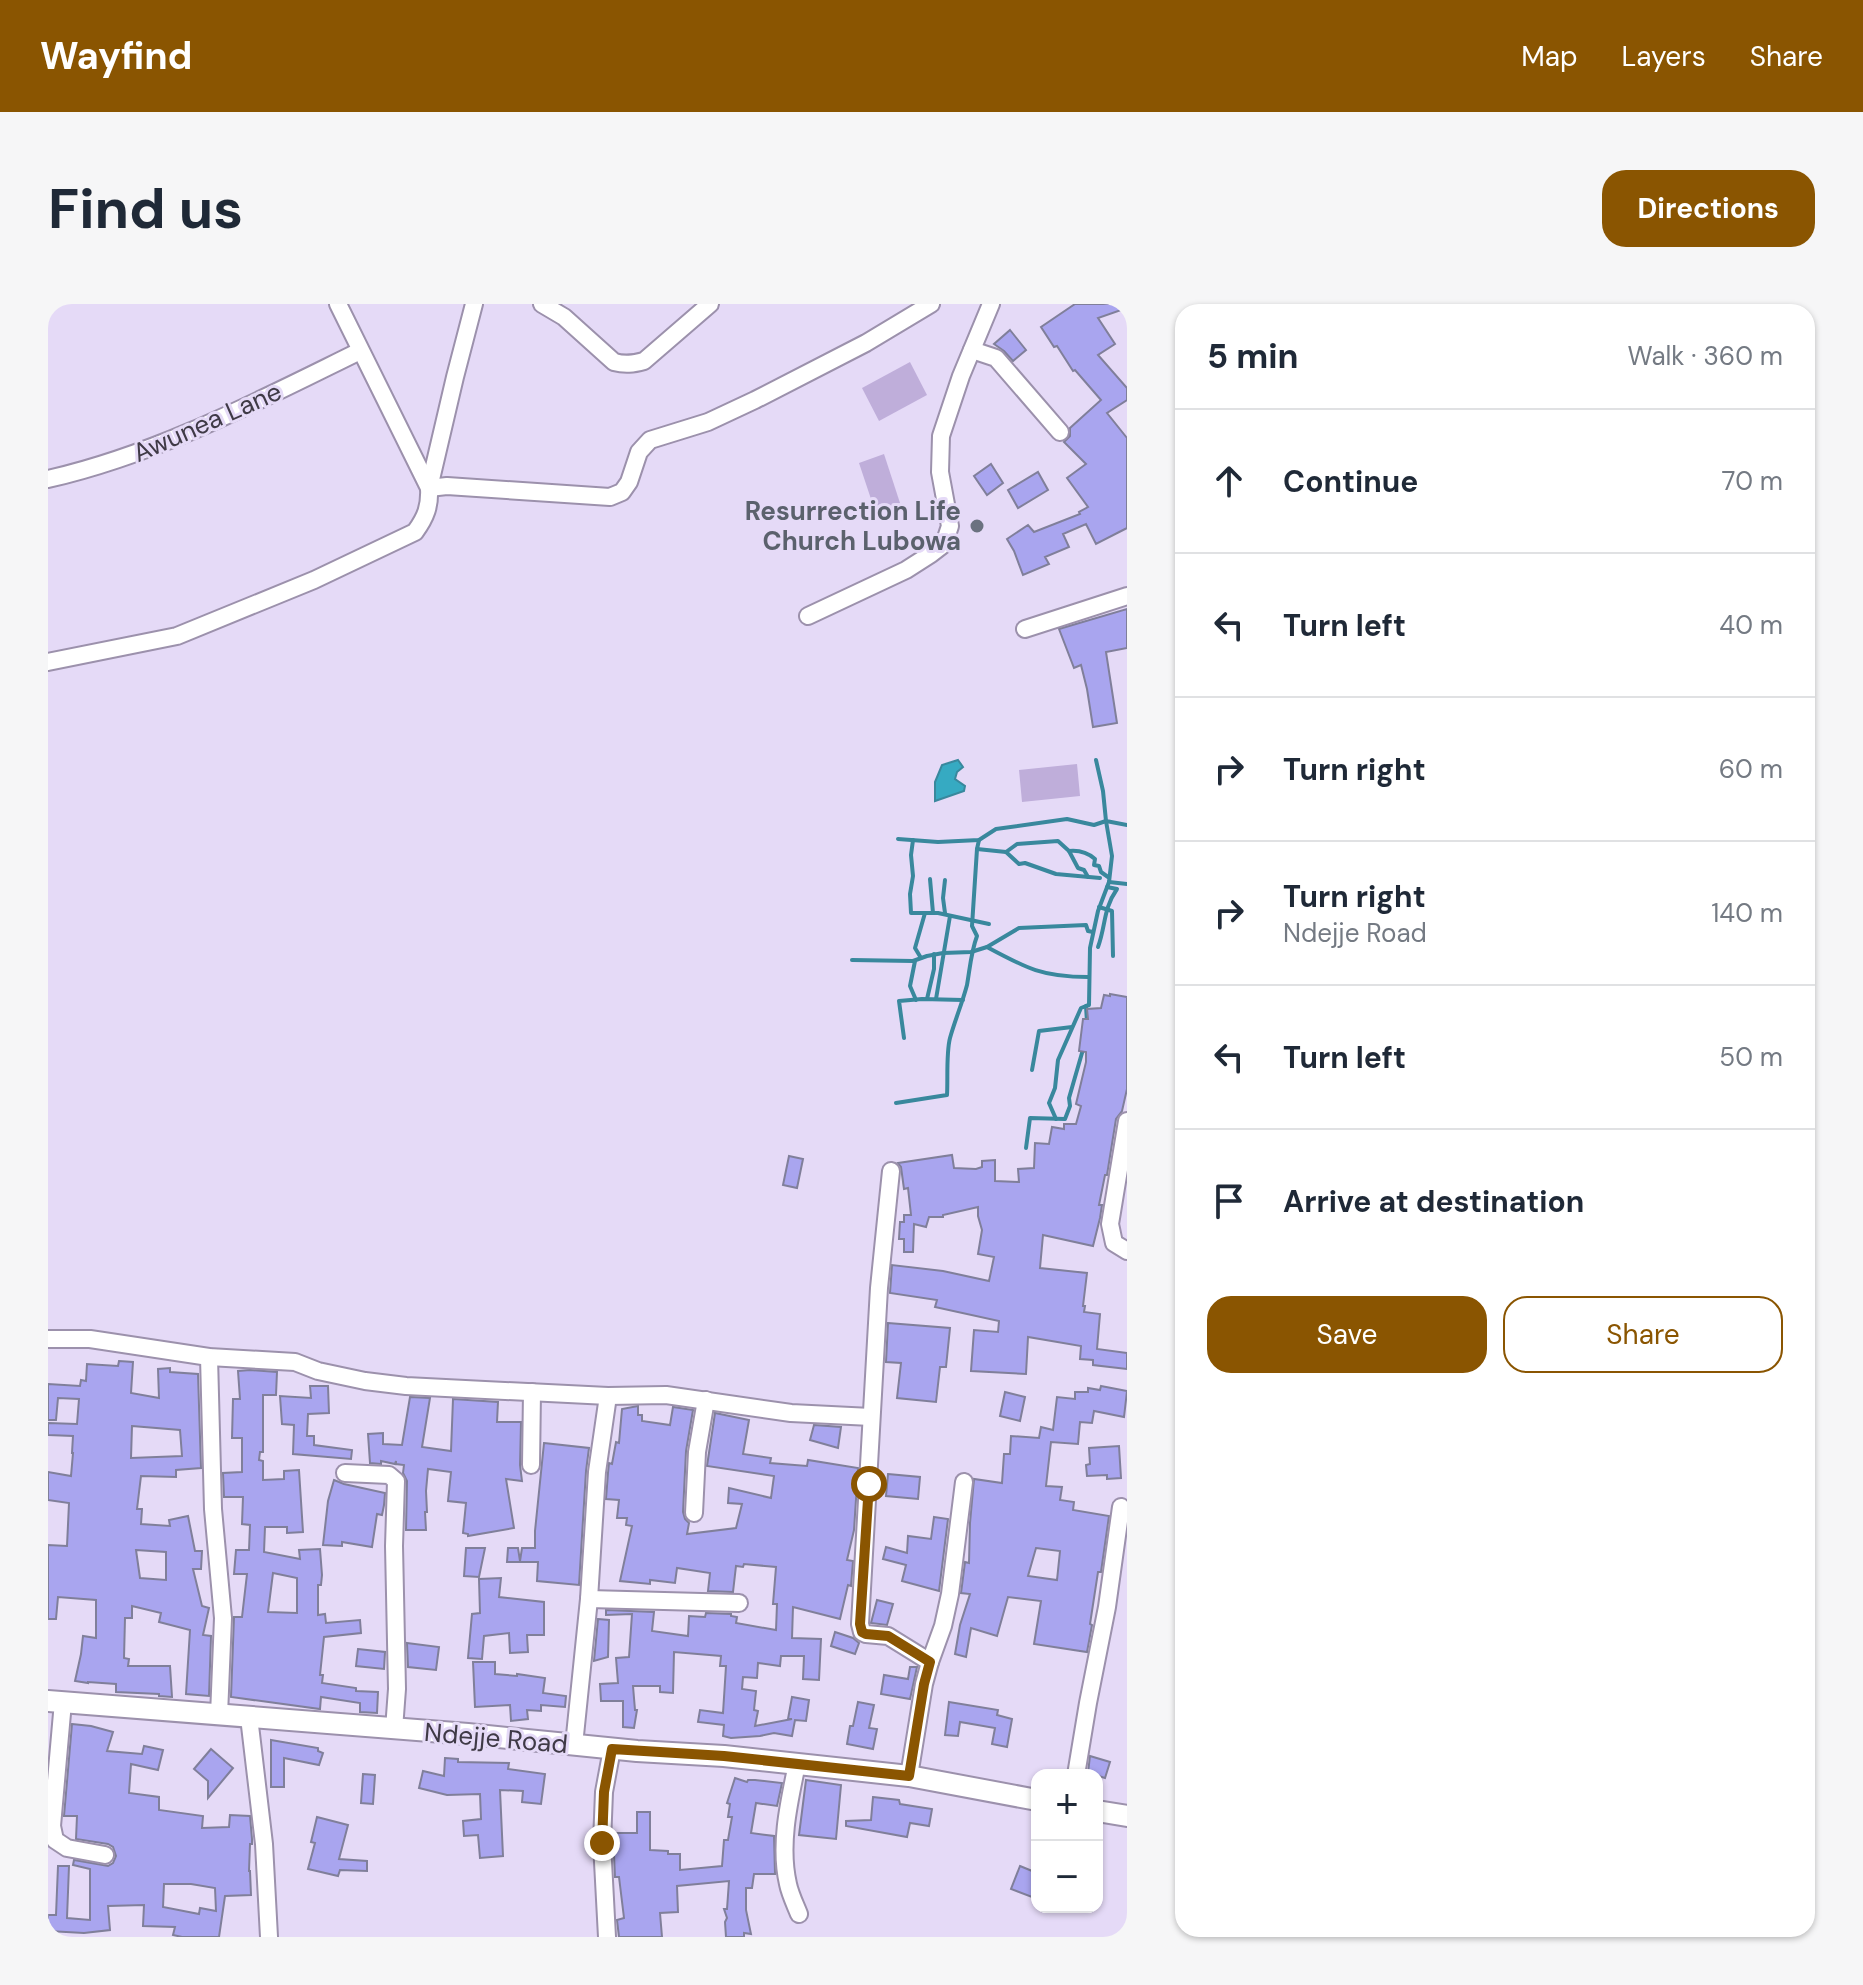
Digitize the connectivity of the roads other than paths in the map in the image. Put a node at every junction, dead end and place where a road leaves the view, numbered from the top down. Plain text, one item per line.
1 (338, 304) edge
2 (474, 304) edge
3 (542, 304) edge
4 (710, 304) edge
5 (931, 304) edge
6 (991, 304) edge
7 (972, 350) junction
8 (360, 351) junction
9 (1060, 432) dead end
10 (48, 479) edge
11 (429, 488) junction
12 (1127, 596) edge
13 (808, 616) dead end
14 (1025, 629) dead end
15 (48, 662) edge
16 (1127, 1121) edge
17 (891, 1171) dead end
18 (1127, 1251) edge
19 (48, 1339) edge
20 (209, 1357) junction
21 (532, 1392) junction
22 (608, 1396) junction
23 (706, 1400) junction
24 (871, 1417) junction
25 (531, 1465) dead end
26 (345, 1473) dead end
27 (964, 1482) dead end
28 (1121, 1507) dead end
29 (694, 1513) dead end
30 (589, 1599) junction
31 (739, 1603) dead end
32 (930, 1662) junction
33 (56, 1701) edge
34 (219, 1715) junction
35 (249, 1717) junction
36 (394, 1729) junction
37 (574, 1745) junction
38 (612, 1749) junction
39 (797, 1764) junction
40 (1077, 1769) edge
41 (909, 1776) junction
42 (1031, 1799) edge
43 (1103, 1812) edge
44 (1127, 1816) edge
45 (105, 1855) dead end
46 (799, 1914) dead end
47 (269, 1937) edge
48 (607, 1937) edge

1 - 8 street
2 - 11 street
3 - 4 street
5 - 11 street
6 - 7 street
7 - 9 street
7 - 13 street
8 - 10 street, Awunea Lane
8 - 11 street
11 - 15 street
12 - 14 street
16 - 18 street
17 - 24 street
19 - 20 street
20 - 21 street
20 - 34 street
21 - 22 street
21 - 25 street
22 - 23 street
22 - 30 street
23 - 24 street
23 - 29 street
24 - 32 street
26 - 36 street
27 - 32 street
28 - 40 street
30 - 31 street
30 - 37 street
32 - 41 street
33 - 34 street, Ndejje Road
33 - 45 street
34 - 35 street, Ndejje Road
35 - 36 street, Ndejje Road
35 - 47 street
36 - 37 street, Ndejje Road
37 - 38 street, Ndejje Road
38 - 39 street, Ndejje Road
38 - 48 street
39 - 41 street, Ndejje Road
39 - 46 street
41 - 42 street, Ndejje Road
43 - 44 street

